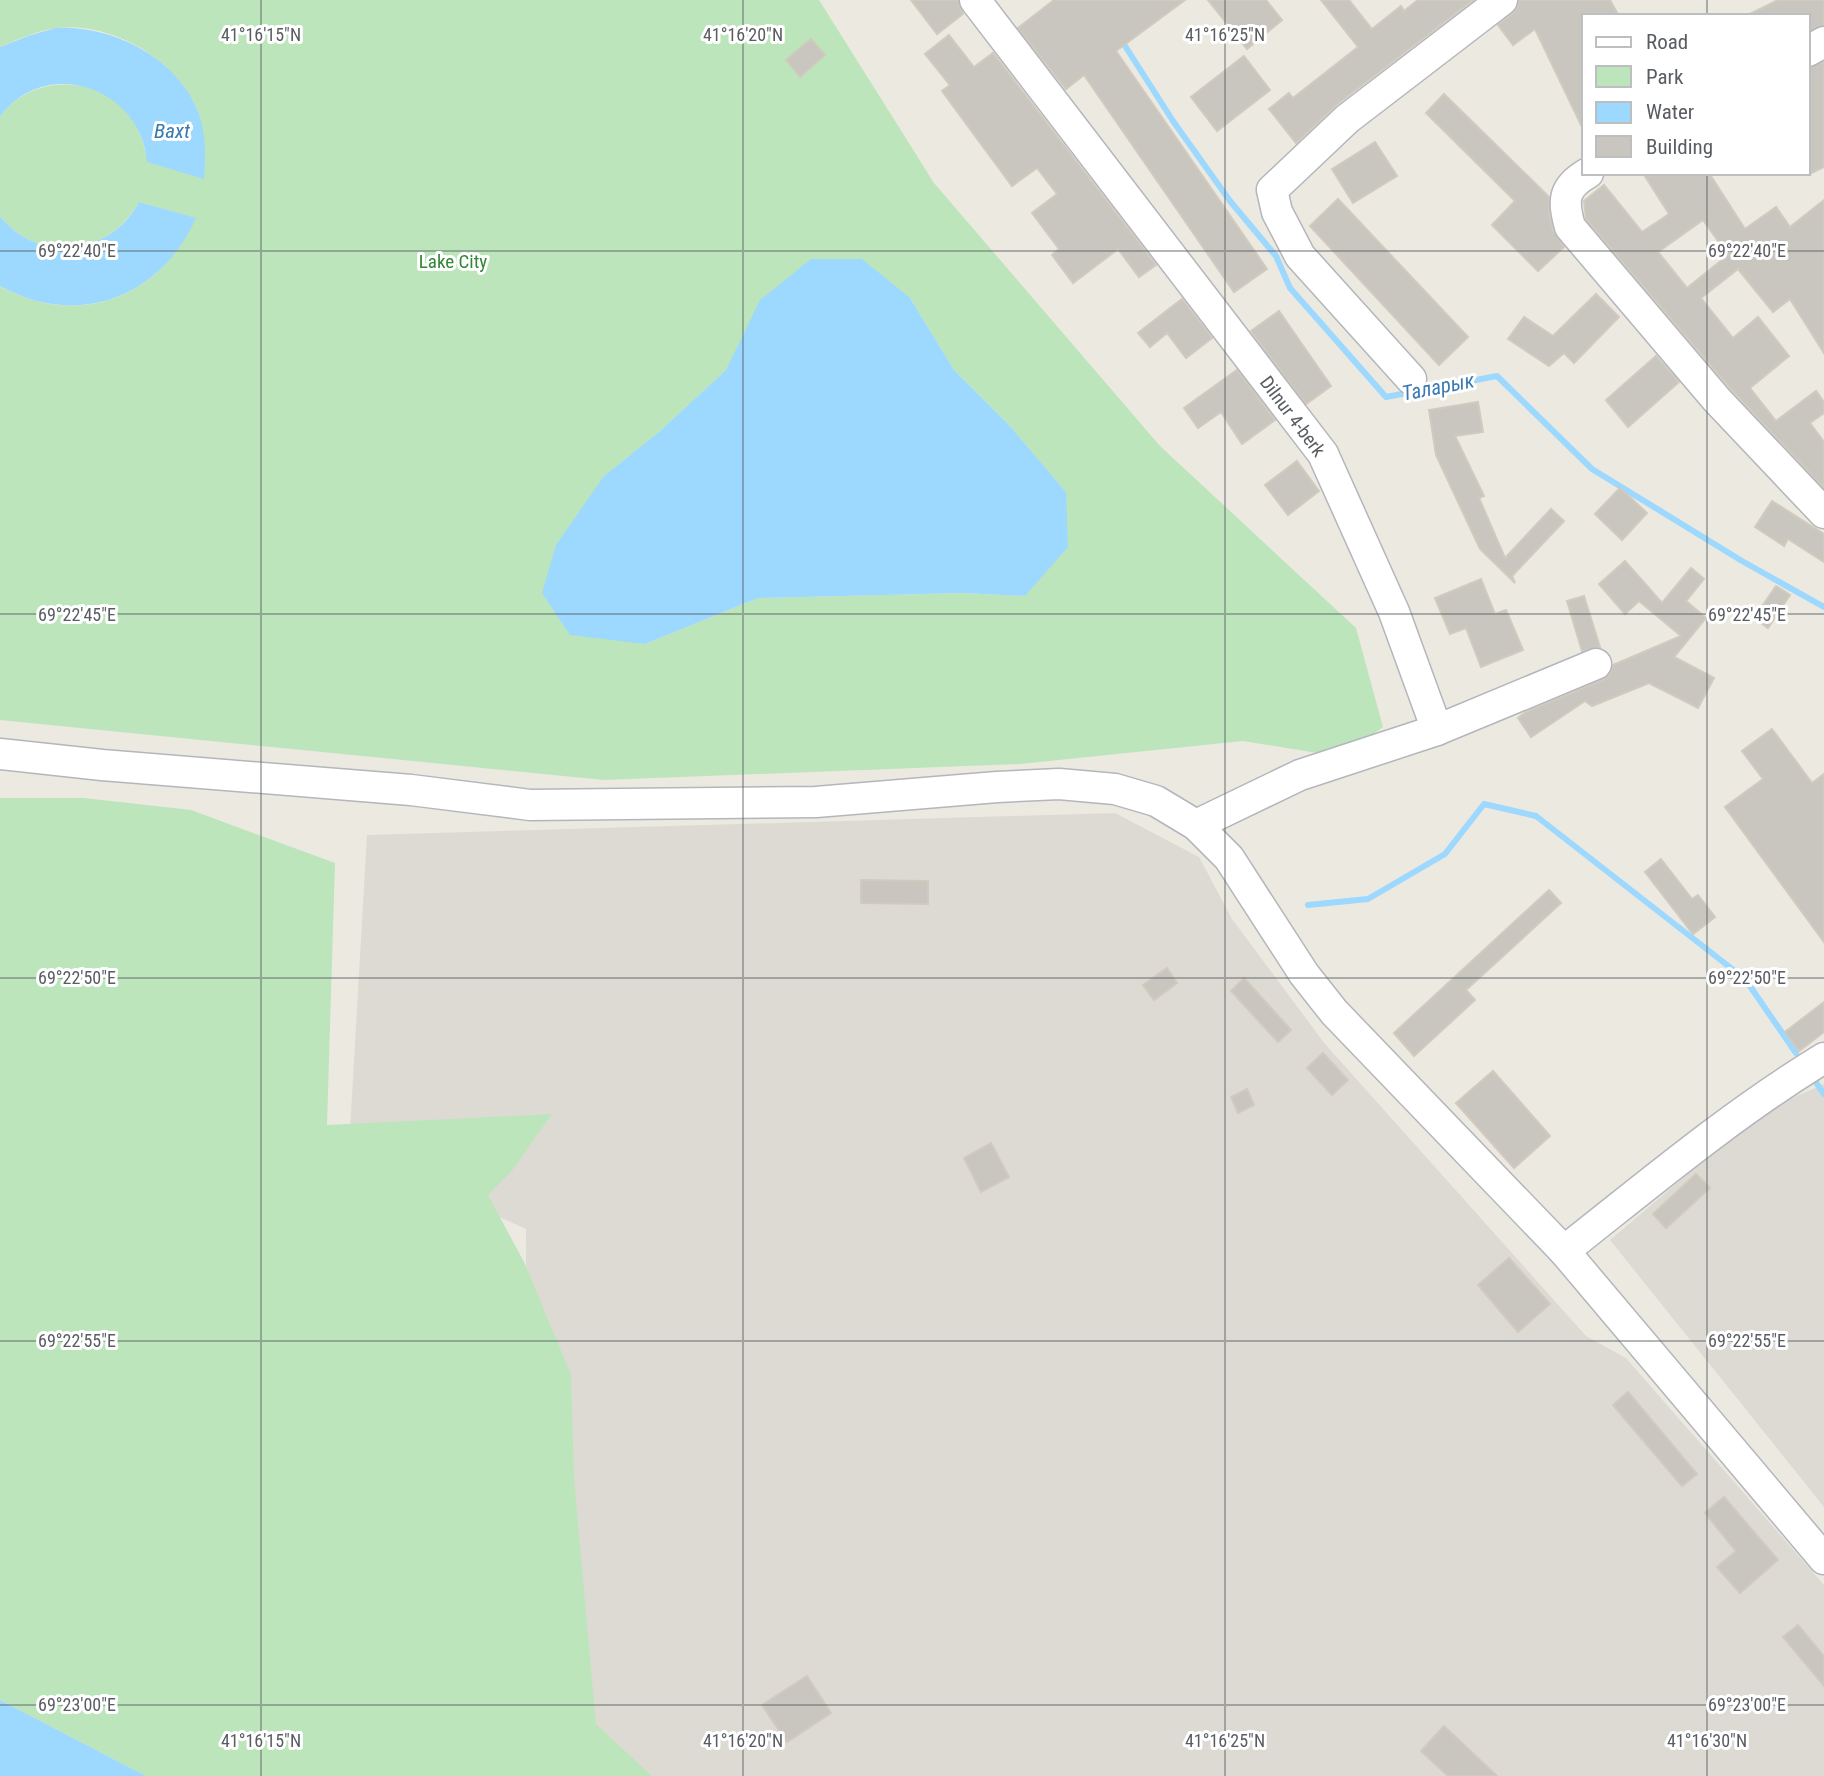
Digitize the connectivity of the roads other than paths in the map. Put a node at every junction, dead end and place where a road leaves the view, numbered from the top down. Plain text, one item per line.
1 (975, 0) edge
2 (1502, 0) edge
3 (1584, 175) edge
4 (1411, 379) dead end
5 (1824, 513) edge
6 (1596, 664) dead end
7 (1437, 730) junction
8 (0, 754) edge
9 (1196, 825) junction
10 (1824, 1058) edge
11 (1564, 1251) junction
12 (1824, 1559) edge

1 - 7 street, Dilnur 4-berk
2 - 4 street
3 - 5 street
6 - 7 street
7 - 9 street
8 - 9 street
9 - 11 street
10 - 11 street
11 - 12 street

